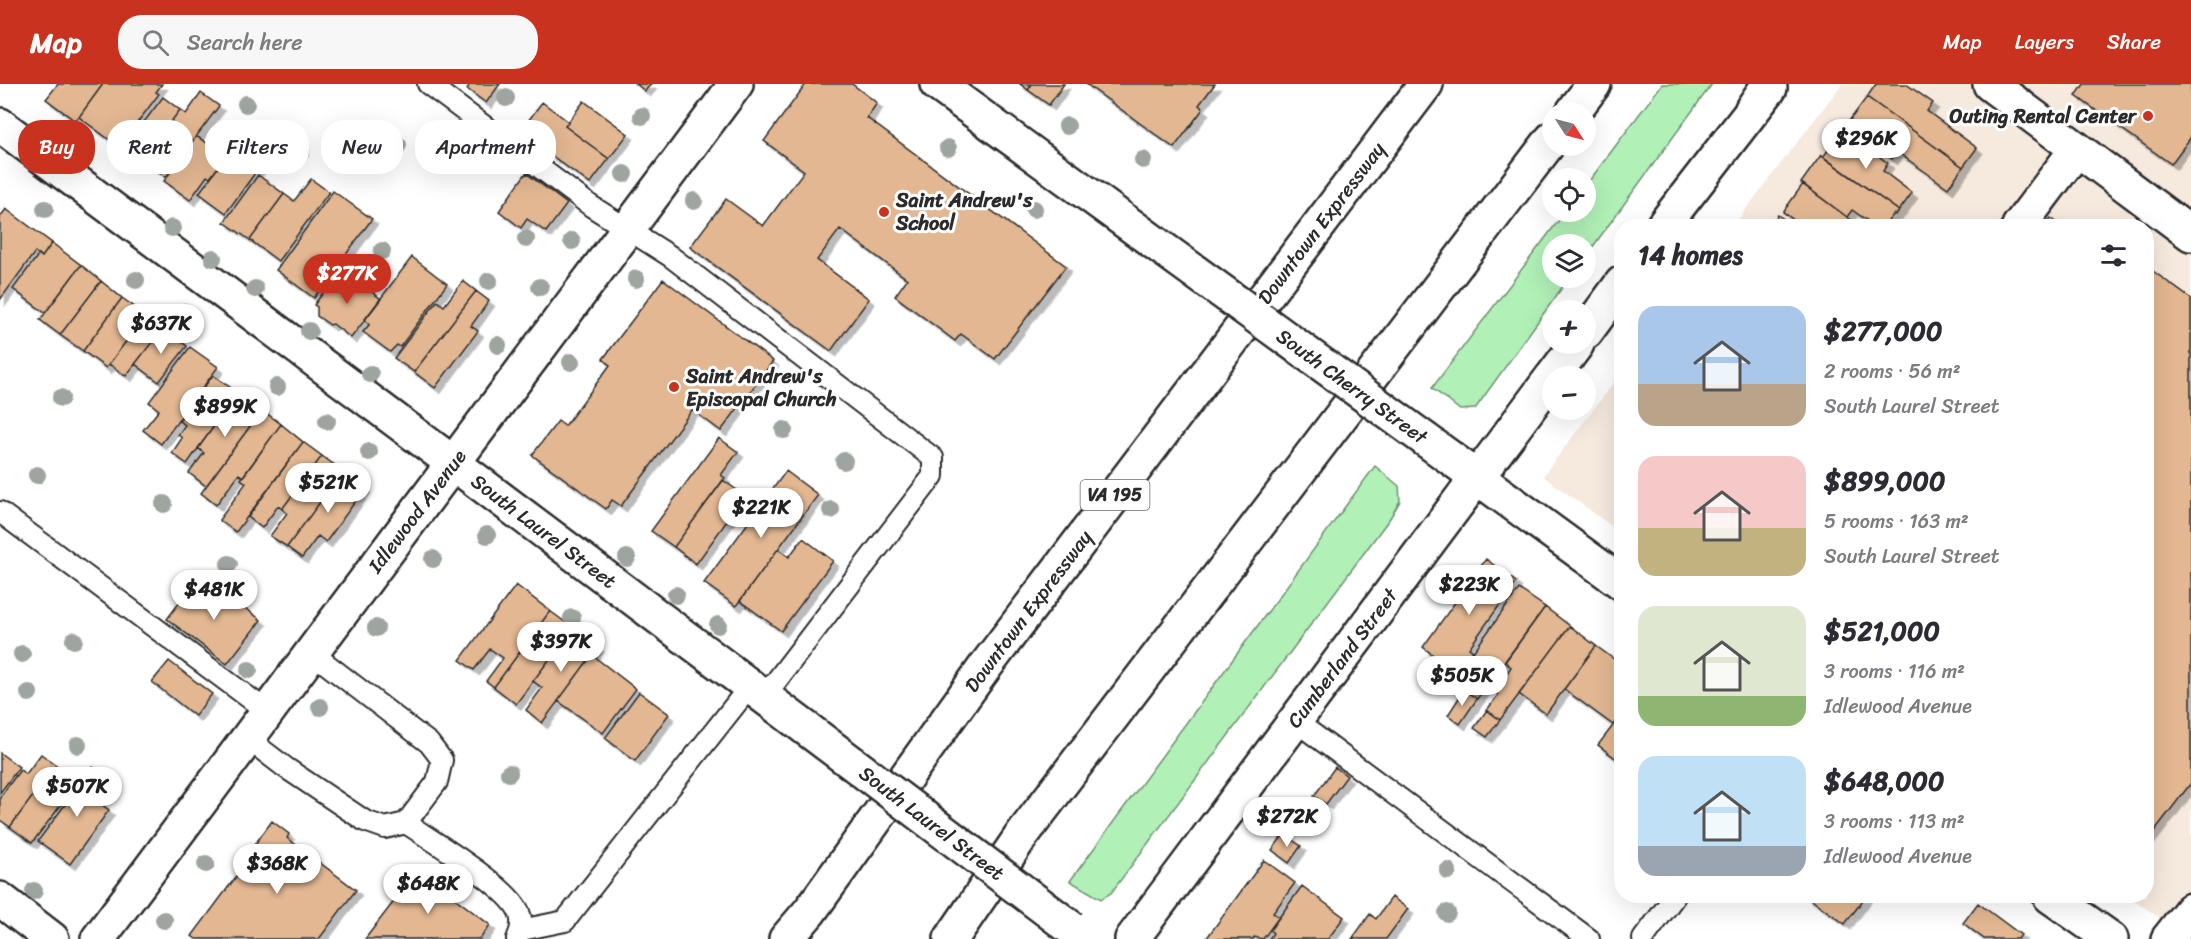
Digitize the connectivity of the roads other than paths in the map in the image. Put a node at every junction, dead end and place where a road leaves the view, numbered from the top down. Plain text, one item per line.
1 (428, 84) edge
2 (736, 84) edge
3 (937, 84) edge
4 (1426, 84) edge
5 (1594, 84) edge
6 (1773, 84) edge
7 (2011, 90) edge
8 (1761, 97) edge
9 (1580, 102) edge
10 (0, 125) edge
11 (2077, 149) junction
12 (1542, 152) edge
13 (1668, 219) edge
14 (2024, 219) edge
15 (627, 229) junction
16 (2191, 234) edge
17 (1614, 294) edge
18 (1596, 318) edge
19 (1542, 392) edge
20 (453, 463) junction
21 (1478, 478) junction
22 (0, 512) edge
23 (1614, 577) edge
24 (312, 653) junction
25 (757, 692) junction
26 (268, 712) junction
27 (1294, 720) junction
28 (248, 739) junction
29 (406, 823) junction
30 (0, 899) edge
31 (1670, 903) edge
32 (2060, 903) edge
33 (2191, 910) edge
34 (1078, 934) edge
35 (519, 935) edge
36 (52, 939) edge
37 (98, 939) edge
38 (784, 939) edge
39 (951, 939) edge
40 (1132, 939) edge
41 (1589, 939) edge
42 (1643, 939) edge
43 (2111, 939) edge
44 (2169, 939) edge

1 - 15 lane
2 - 15 main road, Idlewood Avenue
3 - 21 main road, South Cherry Street, bridge
4 - 38 main road, Downtown Expressway / VA 195
5 - 9 main road
6 - 8 main road
7 - 11 main road
8 - 13 main road
10 - 20 main road, South Laurel Street
11 - 14 main road
11 - 16 main road
12 - 39 main road
15 - 20 main road, Idlewood Avenue
15 - 25 lane
17 - 18 main road
19 - 21 main road, Cumberland Street
20 - 24 main road, Idlewood Avenue
20 - 25 main road, South Laurel Street
21 - 23 main road, South Cherry Street
21 - 27 main road, Cumberland Street
22 - 26 lane
24 - 26 main road, Idlewood Avenue
24 - 29 lane
25 - 34 main road, South Laurel Street, bridge
25 - 35 lane
26 - 28 main road, Idlewood Avenue
27 - 40 main road, Cumberland Street
27 - 41 lane
28 - 29 lane
28 - 37 main road, Idlewood Avenue
29 - 35 lane
30 - 36 main road
31 - 42 lane
32 - 43 main road
33 - 44 main road

